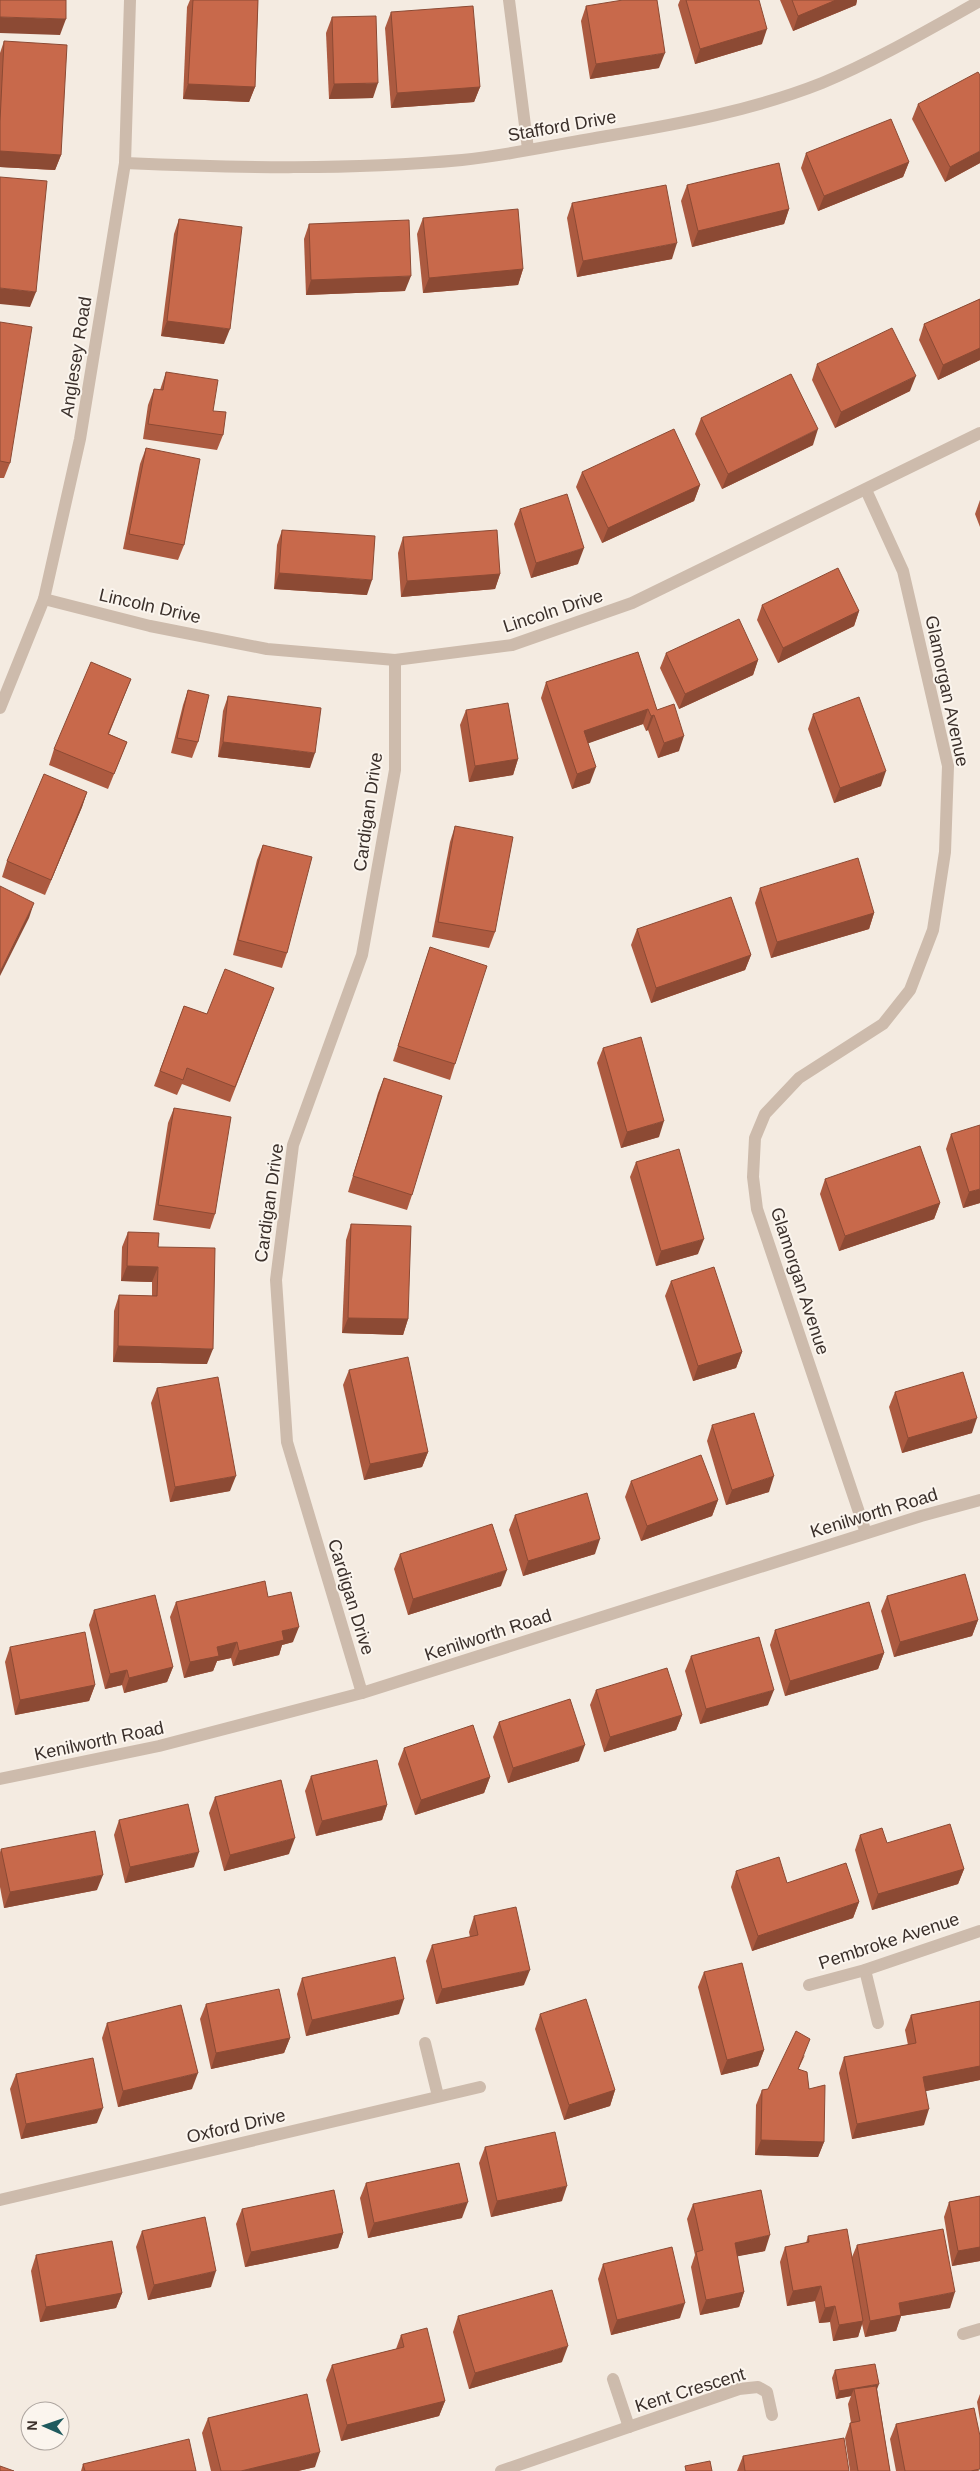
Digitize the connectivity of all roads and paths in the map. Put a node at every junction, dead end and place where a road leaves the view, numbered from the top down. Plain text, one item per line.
1 (130, 0) edge
2 (509, 0) edge
3 (980, 1) edge
4 (528, 149) junction
5 (125, 163) junction
6 (980, 433) edge
7 (866, 490) junction
8 (44, 599) junction
9 (395, 660) junction
10 (0, 708) edge
11 (980, 1500) edge
12 (866, 1533) junction
13 (362, 1693) junction
14 (0, 1780) edge
15 (980, 1930) edge
16 (865, 1970) junction
17 (809, 1985) dead end
18 (878, 2023) dead end
19 (425, 2043) dead end
20 (480, 2087) dead end
21 (438, 2096) junction
22 (0, 2200) edge
23 (980, 2329) edge
24 (963, 2334) dead end
25 (613, 2379) dead end
26 (772, 2415) dead end
27 (629, 2427) junction
28 (500, 2471) edge

1 - 5 street, Anglesey Road
2 - 4 street
3 - 4 street, Stafford Drive
4 - 5 street, Stafford Drive
5 - 8 street, Anglesey Road
6 - 7 street, Lincoln Drive
7 - 9 street, Lincoln Drive
7 - 12 street, Glamorgan Avenue
8 - 9 street, Lincoln Drive
8 - 10 street, Anglesey Road
9 - 13 street, Cardigan Drive
11 - 12 street, Kenilworth Road
12 - 13 street, Kenilworth Road
13 - 14 street, Kenilworth Road
15 - 16 street, Pembroke Avenue
16 - 17 street, Pembroke Avenue
16 - 18 street
19 - 21 street
20 - 21 street, Oxford Drive
21 - 22 street, Oxford Drive
23 - 24 street
25 - 27 street, Kent Crescent
26 - 27 street, Kent Crescent
27 - 28 street, Kent Crescent

